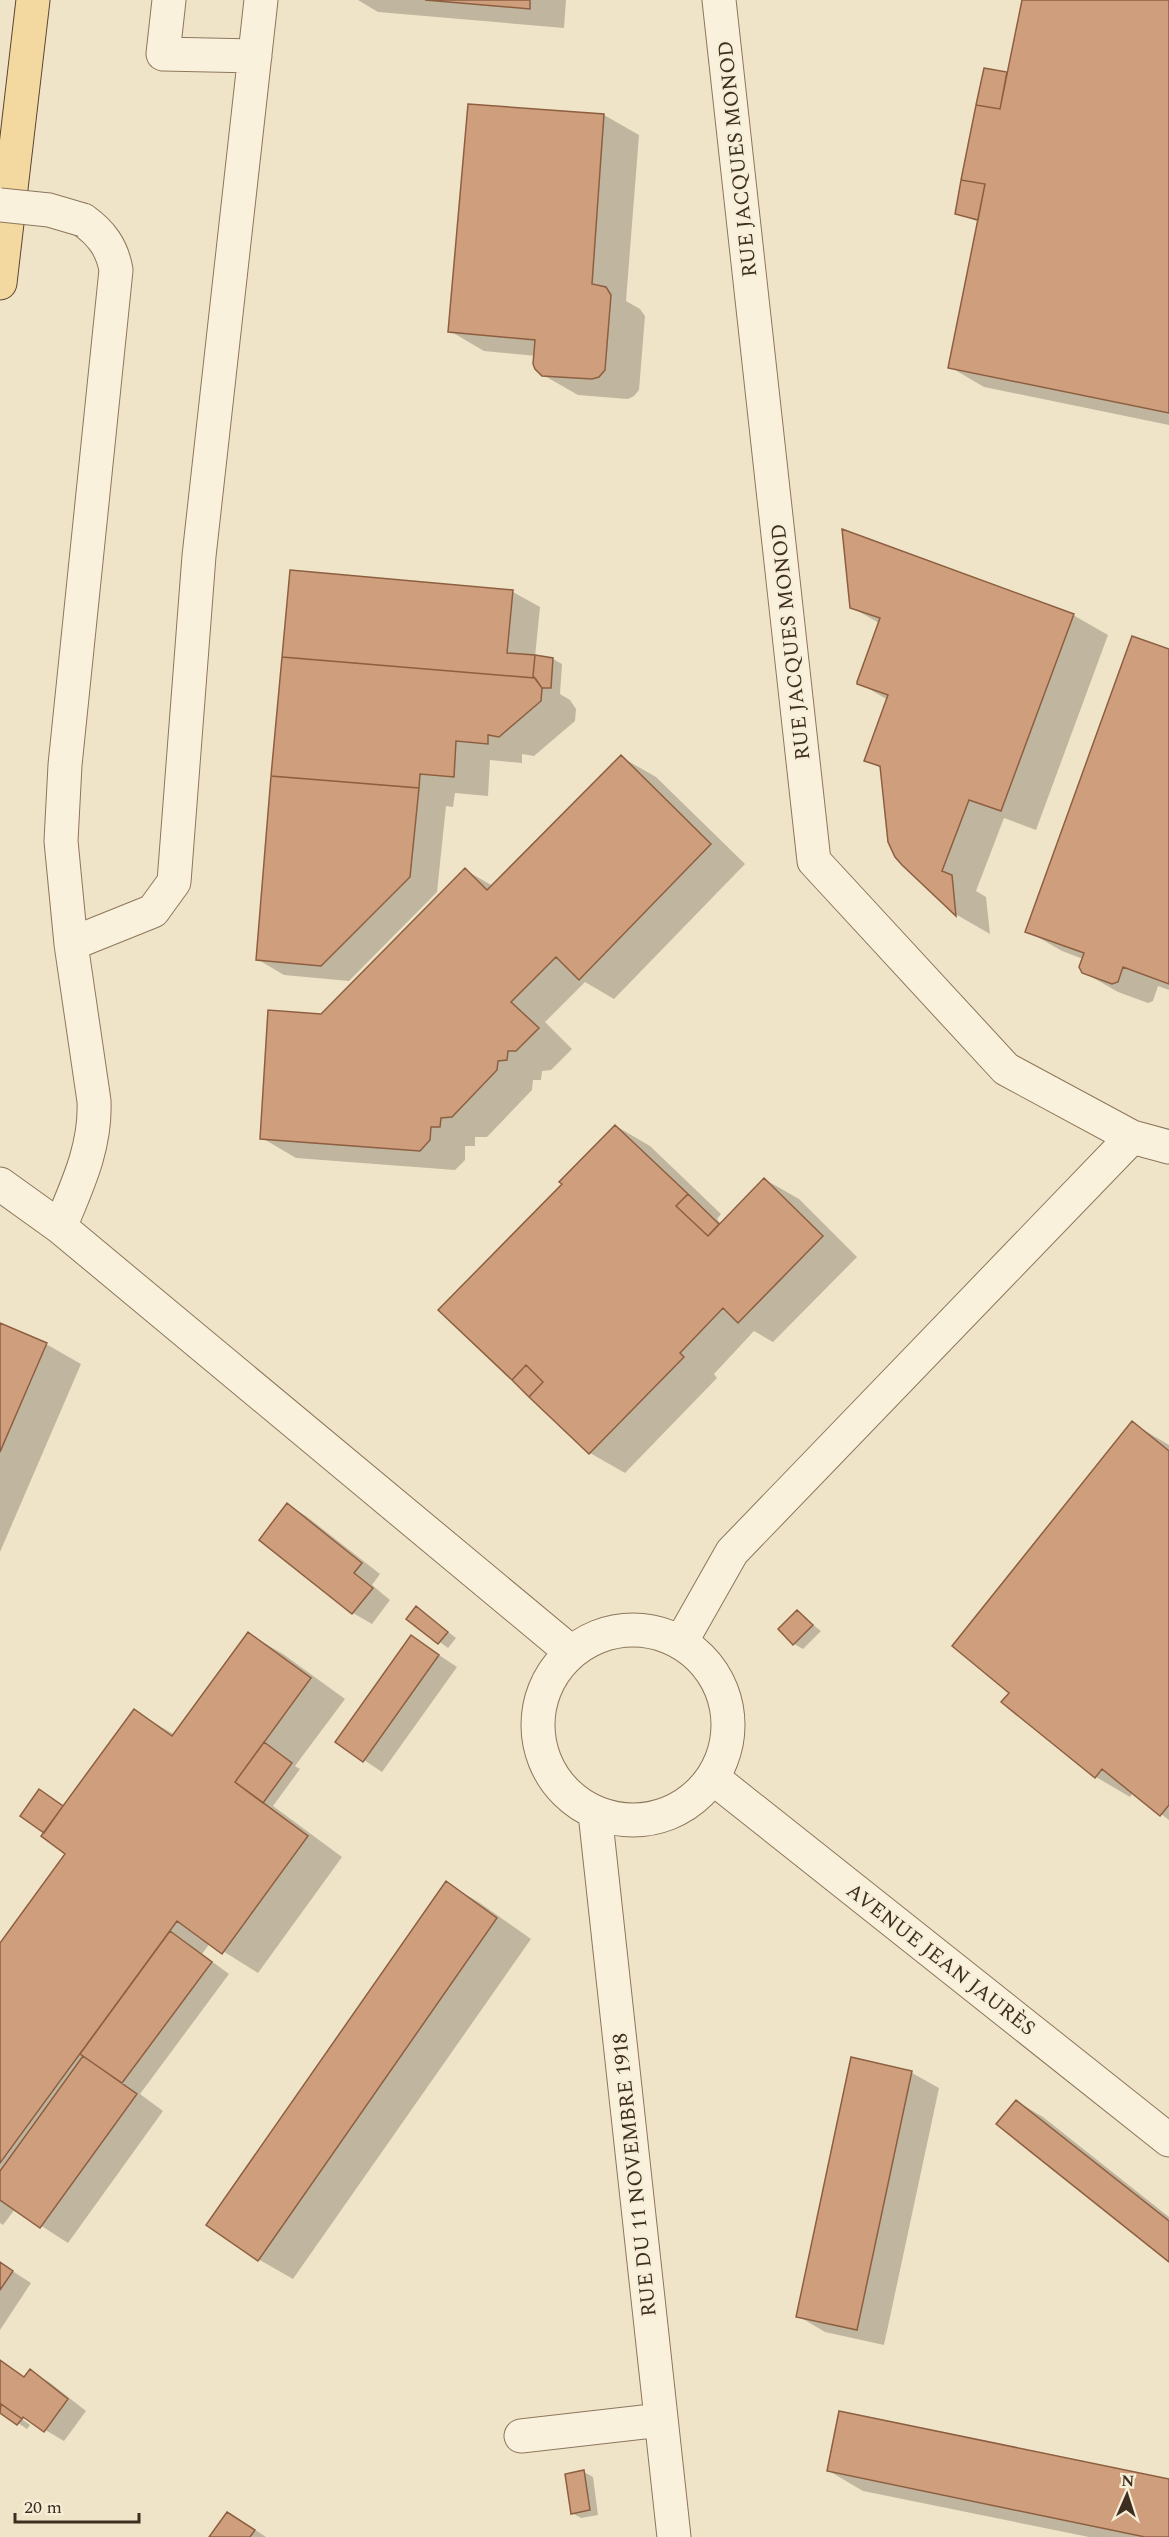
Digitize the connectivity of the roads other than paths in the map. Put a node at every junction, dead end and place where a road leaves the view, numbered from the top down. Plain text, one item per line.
1 (33, 0) edge
2 (169, 0) edge
3 (261, 0) edge
4 (719, 0) edge
5 (255, 56) junction
6 (0, 205) edge
7 (0, 283) edge
8 (71, 944) junction
9 (1132, 1137) junction
10 (1169, 1147) edge
11 (0, 1184) edge
12 (60, 1227) junction
13 (681, 1642) junction
14 (571, 1652) junction
15 (713, 1778) junction
16 (595, 1813) junction
17 (1169, 2140) edge
18 (661, 2420) junction
19 (521, 2436) dead end
20 (674, 2537) edge

1 - 7 main road
2 - 5 street
3 - 5 street
4 - 9 street, RUE JACQUES MONOD
5 - 8 street
6 - 8 street, bridge
8 - 12 street
9 - 10 street, RUE JACQUES MONOD
9 - 13 street
11 - 12 street
12 - 14 street
13 - 14 street
13 - 15 street
14 - 16 street
15 - 16 street
15 - 17 street, AVENUE JEAN JAURÈS
16 - 18 street, RUE DU 11 NOVEMBRE 1918
18 - 19 street
18 - 20 street, RUE DU 11 NOVEMBRE 1918

